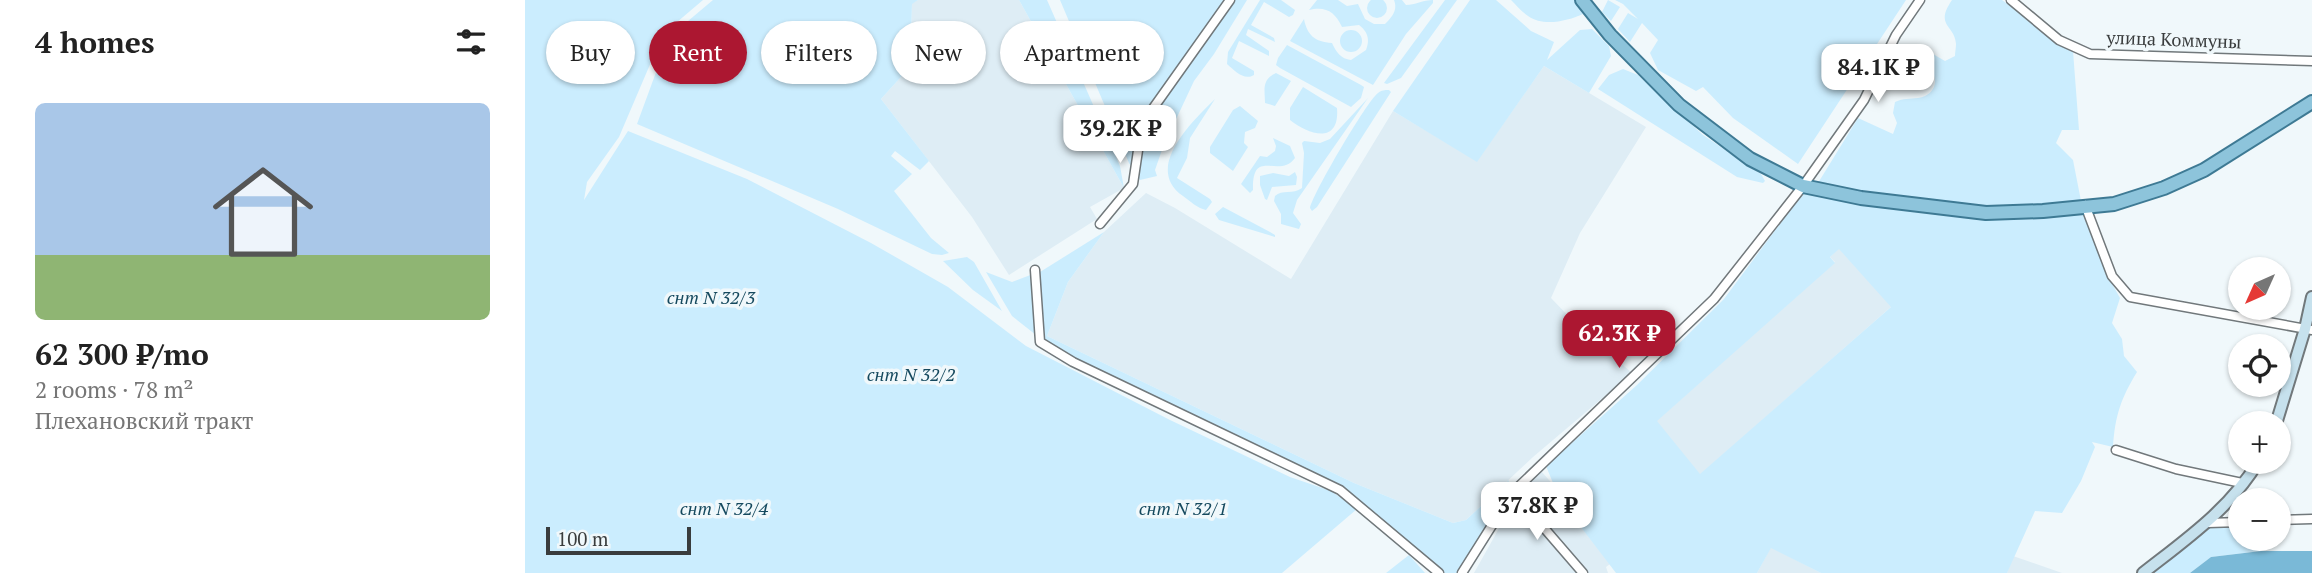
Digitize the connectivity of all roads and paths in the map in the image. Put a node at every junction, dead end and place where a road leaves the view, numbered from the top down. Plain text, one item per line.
1 (1230, 0) edge
2 (1582, 0) edge
3 (1920, 0) edge
4 (2011, 0) edge
5 (2312, 61) edge
6 (2312, 102) edge
7 (1803, 186) junction
8 (2085, 205) junction
9 (1100, 224) dead end
10 (1035, 271) dead end
11 (2312, 297) edge
12 (2308, 329) edge
13 (2280, 411) edge
14 (2116, 450) dead end
15 (2249, 474) edge
16 (2242, 483) junction
17 (1513, 492) junction
18 (2312, 519) edge
19 (2291, 520) edge
20 (2228, 522) edge
21 (2208, 523) junction
22 (1439, 573) edge
23 (1462, 573) edge
24 (1583, 573) edge
25 (2143, 573) edge

1 - 9 street
2 - 7 main road
3 - 7 street
4 - 5 street, улица Коммуны
6 - 8 main road
7 - 8 main road
7 - 17 street
8 - 12 street
10 - 22 street
11 - 12 street
12 - 13 street
14 - 16 street
15 - 16 street
16 - 21 street
17 - 23 street
17 - 24 street
18 - 19 street
20 - 21 street
21 - 25 street

